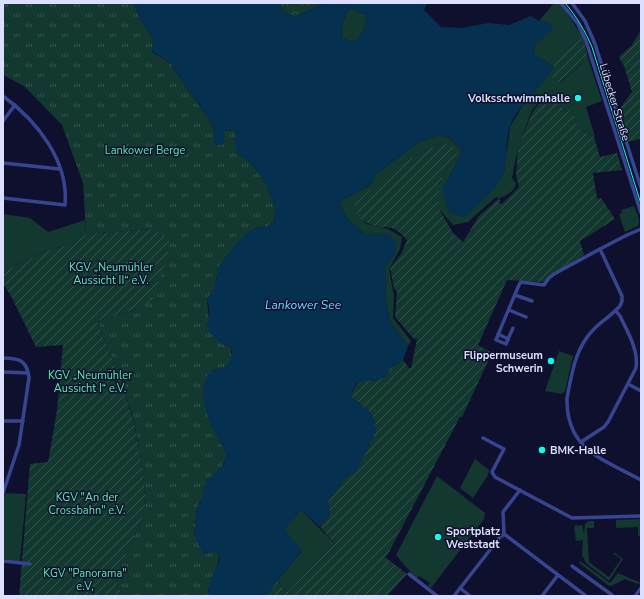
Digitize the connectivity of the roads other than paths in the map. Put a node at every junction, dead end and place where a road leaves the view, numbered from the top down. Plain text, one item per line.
1 (561, 3) edge
2 (572, 3) edge
3 (3, 96) edge
4 (15, 105) junction
5 (3, 121) edge
6 (3, 163) edge
7 (60, 169) junction
8 (641, 188) edge
9 (3, 198) edge
10 (641, 213) edge
11 (641, 229) edge
12 (600, 249) junction
13 (515, 295) junction
14 (532, 301) dead end
15 (509, 310) junction
16 (616, 311) junction
17 (526, 317) dead end
18 (513, 328) dead end
19 (3, 358) edge
20 (3, 372) edge
21 (28, 373) junction
22 (628, 384) junction
23 (641, 391) edge
24 (3, 421) edge
25 (23, 421) junction
26 (483, 438) dead end
27 (580, 442) junction
28 (641, 480) edge
29 (520, 490) junction
30 (3, 493) edge
31 (641, 516) edge
32 (504, 534) junction
33 (3, 561) edge
34 (30, 564) dead end
35 (572, 566) dead end
36 (408, 574) dead end
37 (558, 575) junction
38 (460, 588) junction
39 (641, 588) edge
40 (612, 595) edge
41 (437, 596) edge
42 (454, 596) edge
43 (470, 596) edge
44 (542, 596) edge
45 (586, 596) edge
46 (635, 596) edge

1 - 10 street, Lübecker Straße
2 - 8 street, Lübecker Straße
3 - 4 street
4 - 5 street
4 - 7 street
6 - 7 street
7 - 9 street
11 - 12 street
12 - 13 street
12 - 16 street
13 - 14 street
13 - 15 street
15 - 17 street
15 - 18 street
16 - 22 street
16 - 27 street
19 - 21 street
20 - 21 street
21 - 25 street
22 - 23 street
22 - 27 street
24 - 25 street
25 - 30 street
26 - 29 street
27 - 28 street
29 - 31 street
29 - 32 street
32 - 37 street
32 - 38 street
33 - 34 street
35 - 40 street
36 - 41 street
37 - 44 street
37 - 45 street
38 - 42 street
38 - 43 street
39 - 46 street

